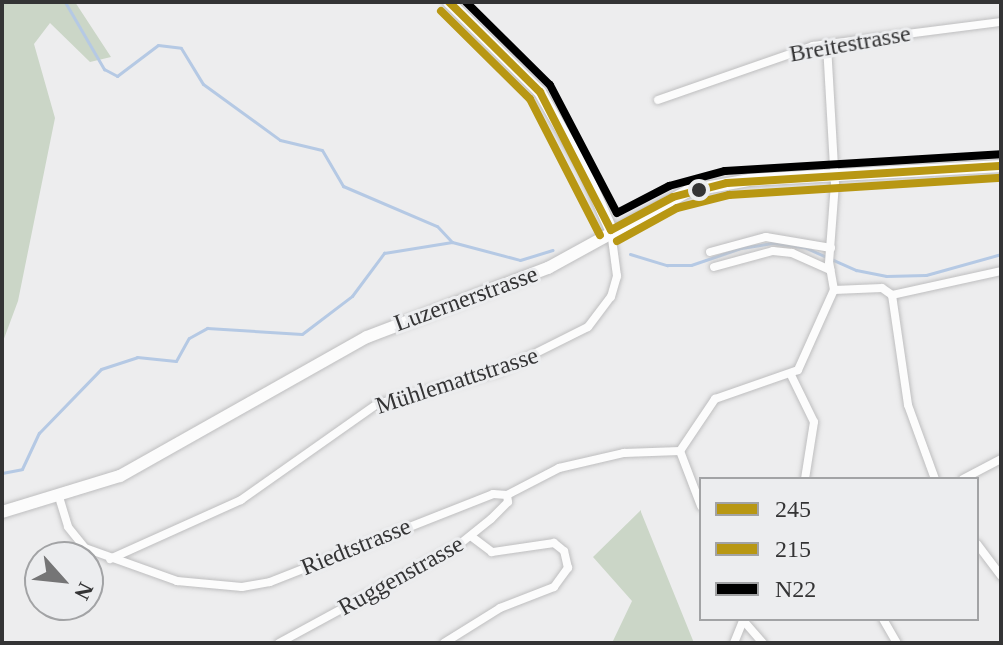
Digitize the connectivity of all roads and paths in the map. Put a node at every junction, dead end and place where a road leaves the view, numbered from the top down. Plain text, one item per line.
1 (449, 2) edge
2 (1001, 22) edge
3 (827, 44) junction
4 (658, 100) dead end
5 (1001, 166) edge
6 (835, 175) junction
7 (611, 230) junction
8 (710, 252) dead end
9 (830, 259) junction
10 (714, 267) dead end
11 (1001, 271) edge
12 (834, 290) junction
13 (892, 295) junction
14 (791, 375) junction
15 (680, 451) junction
16 (1001, 459) edge
17 (805, 477) edge
18 (934, 477) edge
19 (967, 477) edge
20 (507, 495) junction
21 (59, 497) junction
22 (699, 501) edge
23 (2, 512) edge
24 (472, 537) junction
25 (979, 547) edge
26 (110, 559) junction
27 (1001, 576) edge
28 (743, 621) edge
29 (744, 621) edge
30 (884, 621) edge
31 (279, 643) edge
32 (444, 643) edge
33 (734, 643) edge
34 (763, 643) edge
35 (897, 643) edge

1 - 7 main road
2 - 3 street, Breitestrasse
3 - 4 street, Breitestrasse
3 - 6 street
5 - 6 main road, Luzernerstrasse
6 - 7 main road, Luzernerstrasse
6 - 9 street
7 - 21 main road, Luzernerstrasse
7 - 26 street, Mühlemattstrasse
8 - 9 street
9 - 10 street
9 - 12 street
11 - 13 street
12 - 13 street
12 - 14 street
13 - 18 street
14 - 15 street
14 - 17 street
15 - 20 street, Riedtstrasse
15 - 22 street
16 - 19 street
20 - 24 street, Ruggenstrasse
20 - 26 street, Riedtstrasse
21 - 23 main road, Luzernerstrasse
21 - 26 street, Riedtstrasse
24 - 31 street, Ruggenstrasse
24 - 32 street
25 - 27 street
28 - 33 street
29 - 34 street
30 - 35 street

